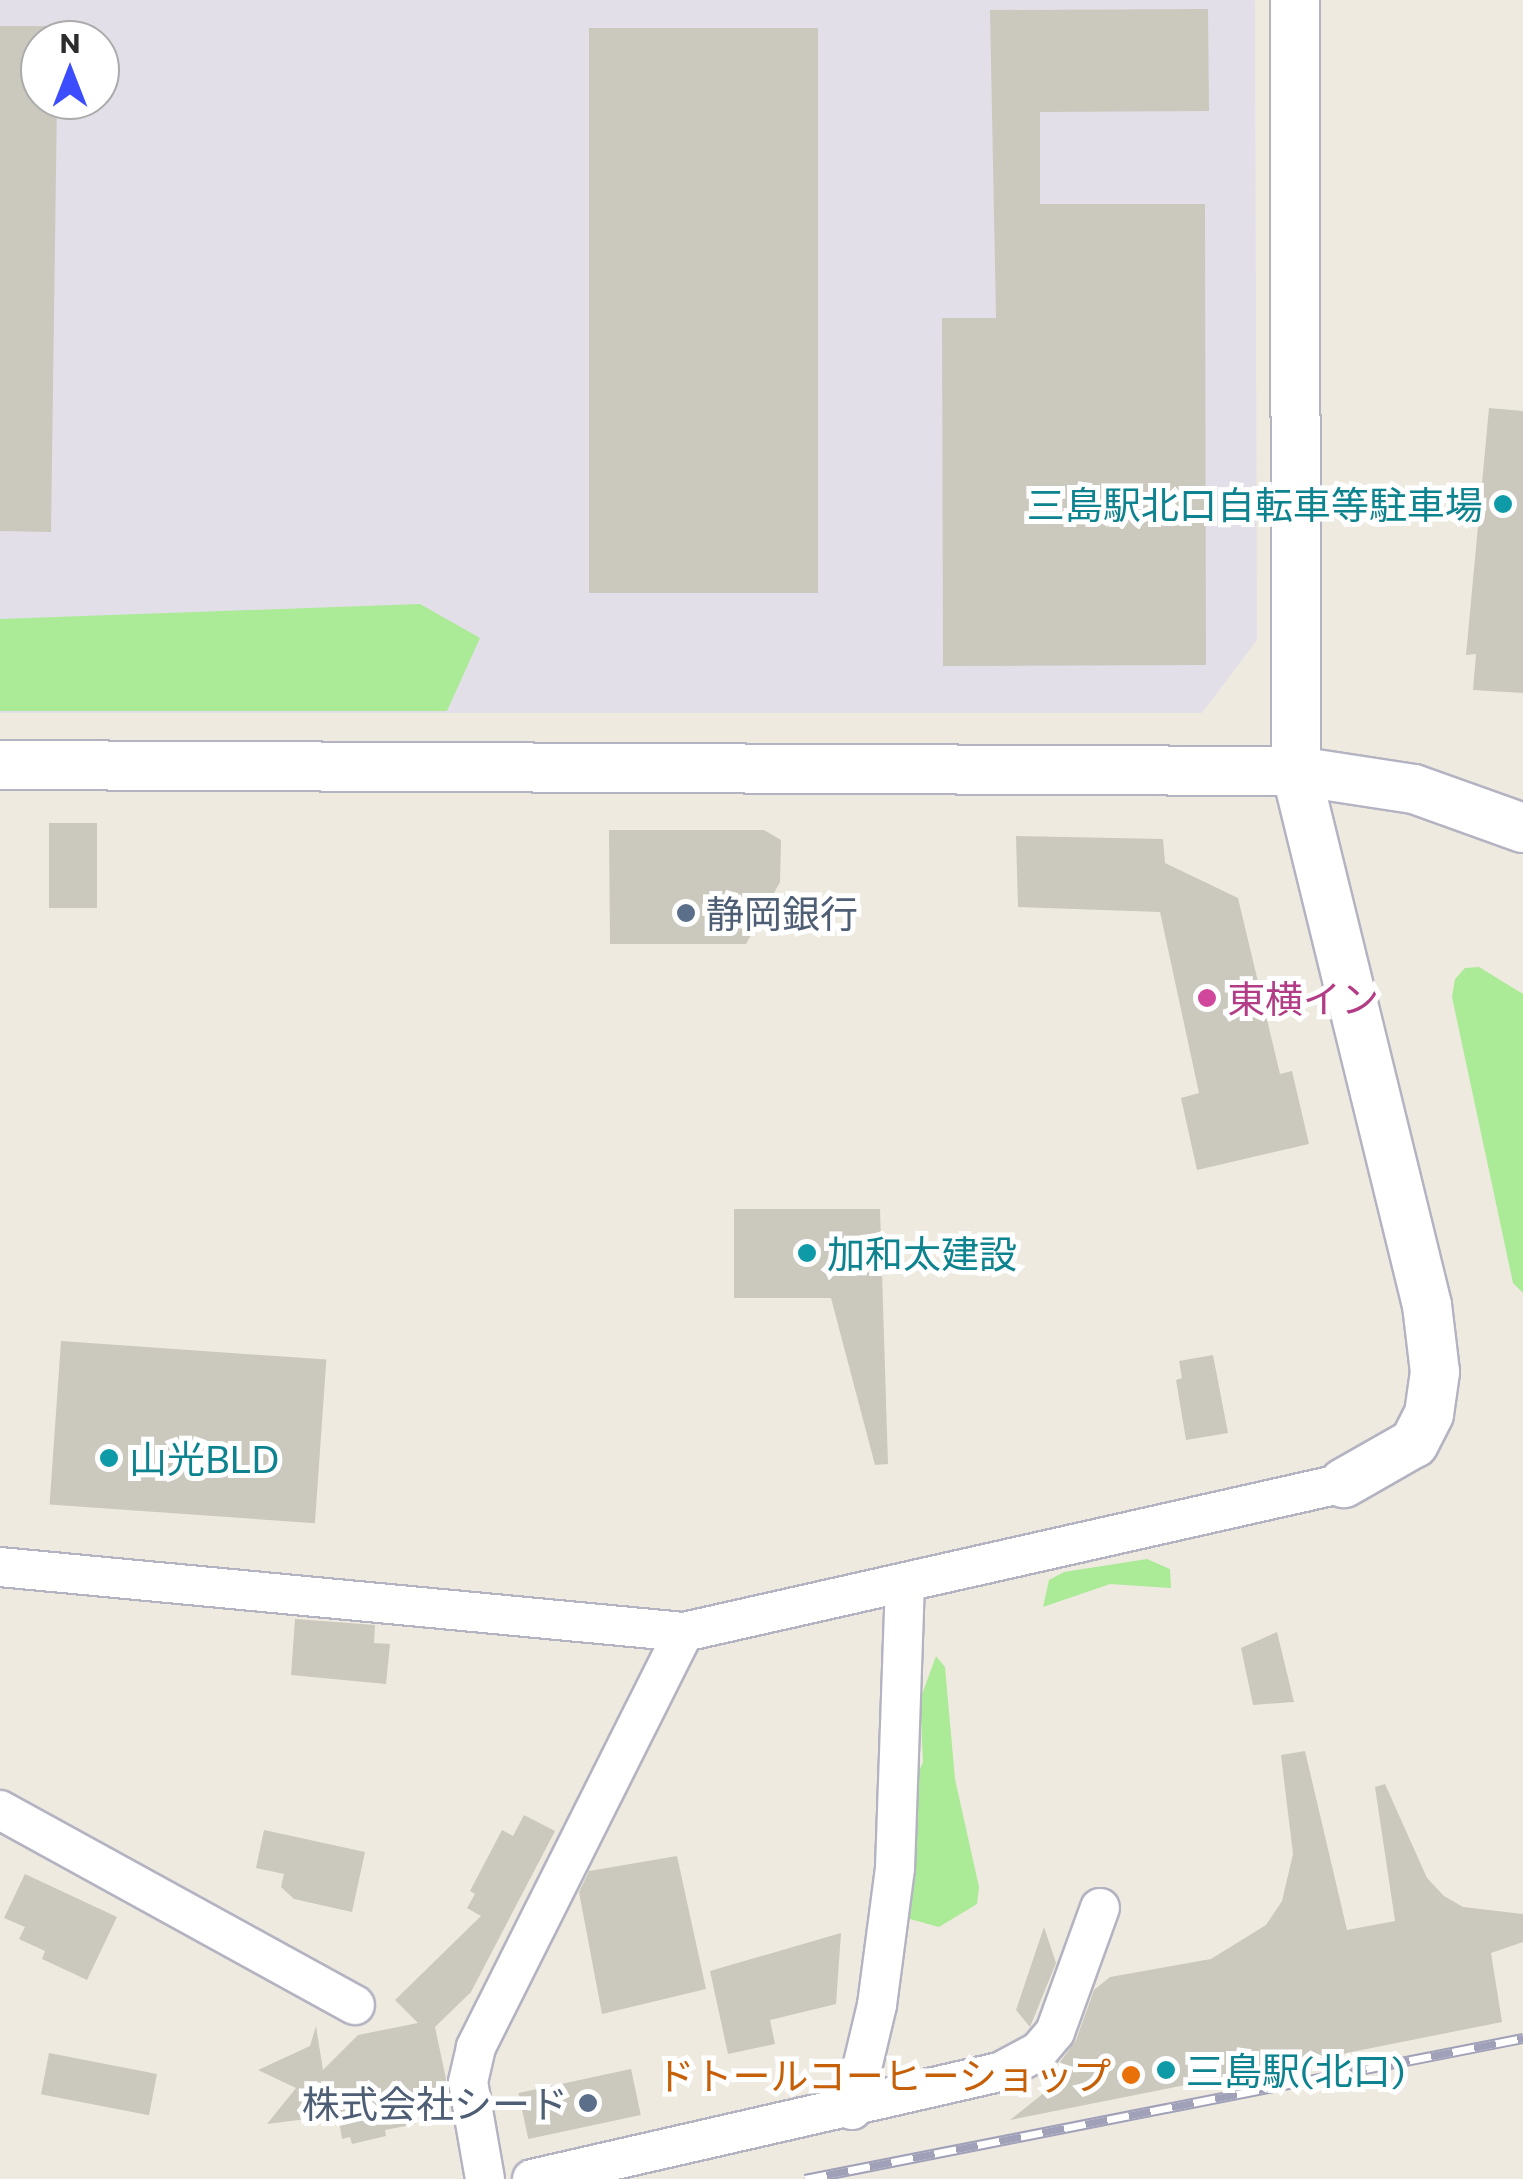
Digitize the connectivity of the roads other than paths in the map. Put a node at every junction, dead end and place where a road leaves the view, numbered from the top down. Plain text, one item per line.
1 (1295, 0) edge
2 (0, 765) edge
3 (1296, 771) junction
4 (1523, 828) edge
5 (1344, 1484) joint
6 (0, 1566) edge
7 (905, 1584) junction
8 (684, 1632) junction
9 (0, 1810) edge
10 (1100, 1908) dead end
11 (356, 2005) dead end
12 (852, 2110) junction
13 (485, 2179) edge
14 (532, 2179) edge

1 - 3 street
2 - 3 street
3 - 4 street
3 - 5 street
5 - 7 street
6 - 8 street
7 - 8 street
7 - 12 street
8 - 13 street
9 - 11 street
10 - 12 street
12 - 14 street

